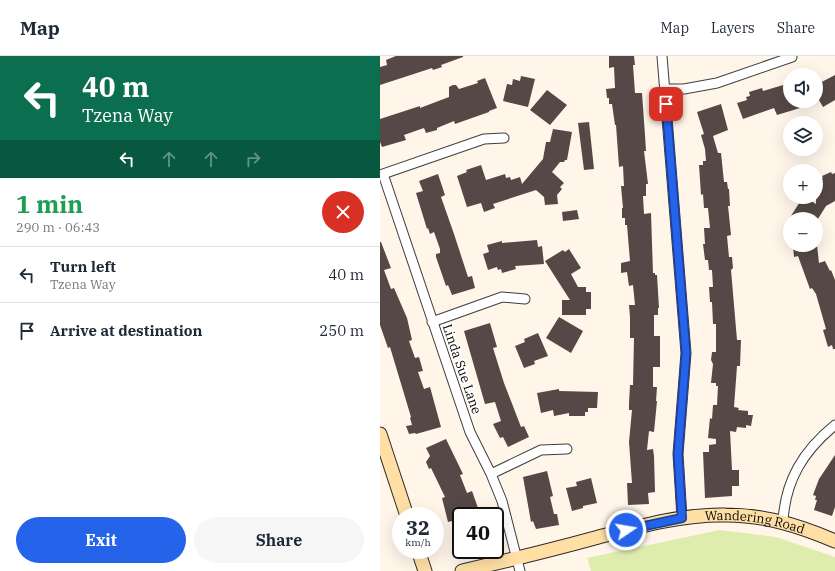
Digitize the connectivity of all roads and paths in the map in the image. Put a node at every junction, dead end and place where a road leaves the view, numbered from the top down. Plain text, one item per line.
1 (662, 56) edge
2 (792, 57) dead end
3 (665, 88) junction
4 (504, 138) dead end
5 (382, 174) edge
6 (525, 299) dead end
7 (432, 322) junction
8 (835, 425) edge
9 (380, 434) edge
10 (567, 449) dead end
11 (491, 474) junction
12 (404, 507) edge
13 (682, 518) junction
14 (783, 522) junction
15 (835, 541) edge
16 (421, 559) edge
17 (518, 565) edge
18 (425, 571) edge
19 (462, 571) edge

1 - 3 street
2 - 3 street
3 - 13 street
4 - 5 street
5 - 7 street, Linda Sue Lane
6 - 7 street
7 - 11 street, Linda Sue Lane
8 - 14 street
9 - 12 street
10 - 11 street
11 - 17 street, Linda Sue Lane
13 - 14 street, Wandering Road
13 - 17 street, Wandering Road
14 - 15 street, Wandering Road
16 - 18 street
17 - 19 street, Wandering Road

